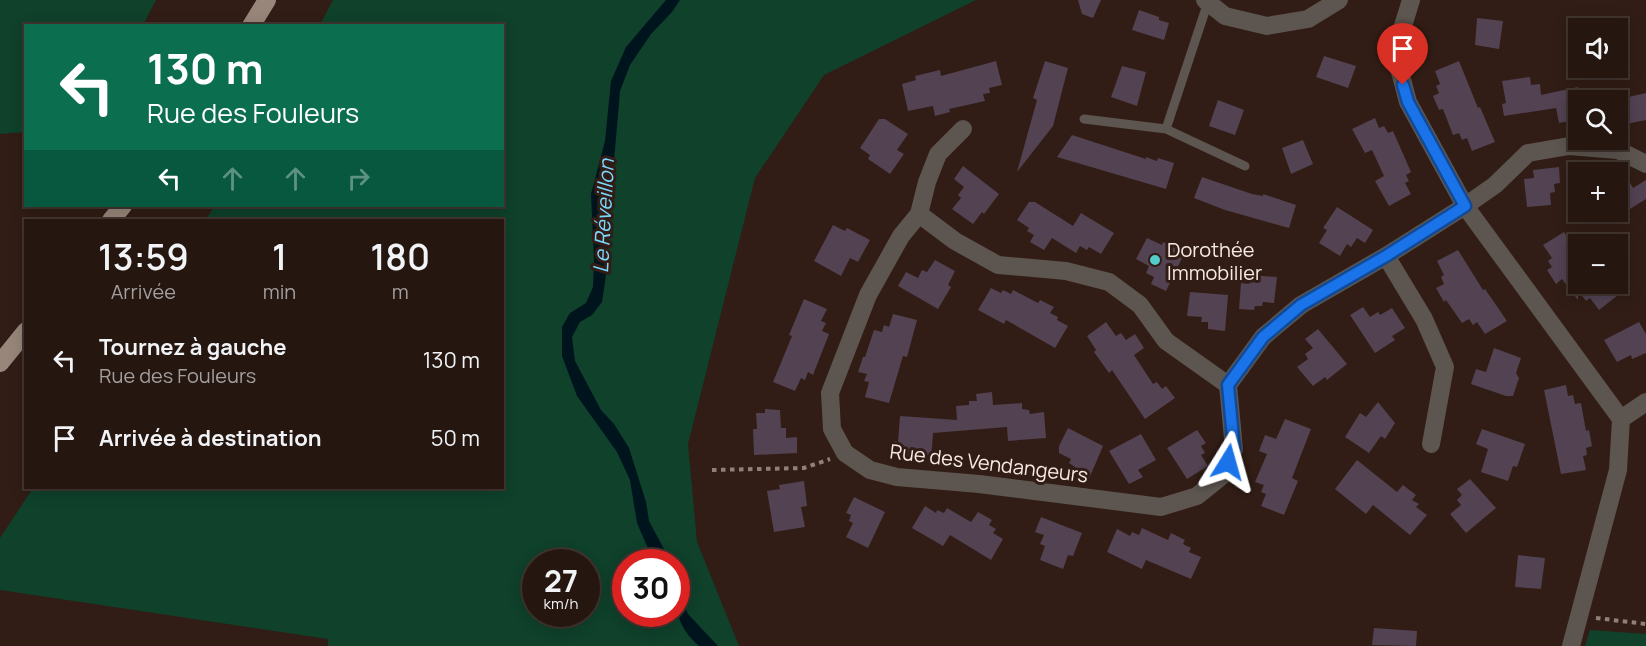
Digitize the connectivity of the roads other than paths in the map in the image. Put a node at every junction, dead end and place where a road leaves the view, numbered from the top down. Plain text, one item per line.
1 (267, 0) edge
2 (1339, 0) edge
3 (1411, 0) edge
4 (1206, 1) edge
5 (252, 24) edge
6 (1084, 119) dead end
7 (963, 129) dead end
8 (1166, 129) junction
9 (1646, 164) edge
10 (1245, 166) dead end
11 (1465, 206) junction
12 (122, 207) edge
13 (919, 214) junction
14 (112, 219) edge
15 (1386, 256) junction
16 (24, 333) edge
17 (0, 363) edge
18 (1228, 385) junction
19 (1646, 402) edge
20 (1621, 419) junction
21 (1431, 444) dead end
22 (1571, 646) edge

1 - 5 main road
2 - 4 street
3 - 11 street
4 - 8 lane
6 - 8 lane
7 - 13 street, Rue des Vendangeurs
8 - 10 lane
9 - 11 street
11 - 15 street
11 - 20 street
12 - 14 main road
13 - 18 street
13 - 18 street, Rue des Vendangeurs
15 - 18 street
15 - 21 street
16 - 17 main road
19 - 20 street
20 - 22 street

